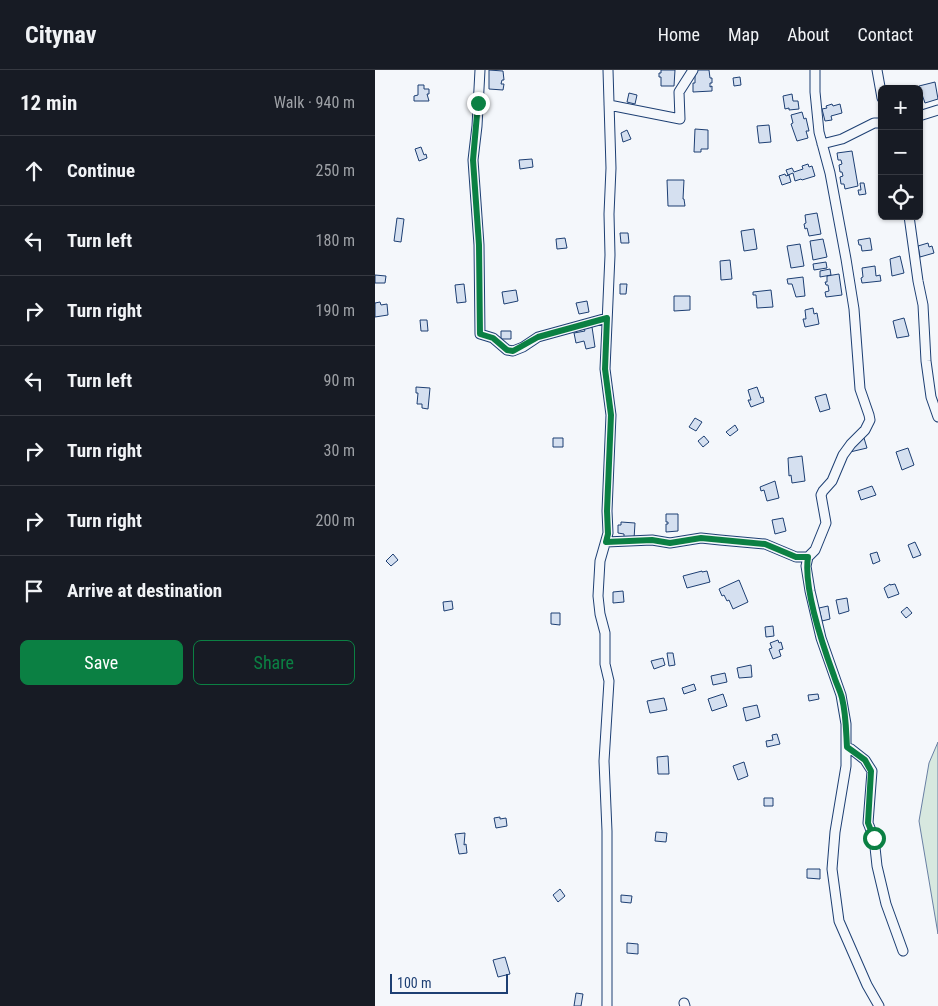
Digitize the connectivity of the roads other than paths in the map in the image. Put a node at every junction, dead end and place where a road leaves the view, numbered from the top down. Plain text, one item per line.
1 (480, 70) edge
2 (608, 70) edge
3 (693, 70) edge
4 (815, 70) edge
5 (877, 70) edge
6 (880, 85) edge
7 (609, 106) junction
8 (938, 110) edge
9 (923, 115) edge
10 (878, 123) edge
11 (822, 144) junction
12 (910, 220) edge
13 (607, 318) junction
14 (938, 417) edge
15 (606, 542) junction
16 (808, 557) junction
17 (847, 747) junction
18 (903, 951) dead end
19 (607, 1006) edge
20 (879, 1006) edge

1 - 13 street
2 - 7 street
3 - 7 street
4 - 11 street
5 - 6 street
7 - 13 street
8 - 9 street
10 - 11 street
11 - 16 street
12 - 14 street
13 - 15 street
15 - 16 street
15 - 19 street
16 - 17 street
17 - 18 street
17 - 20 street

